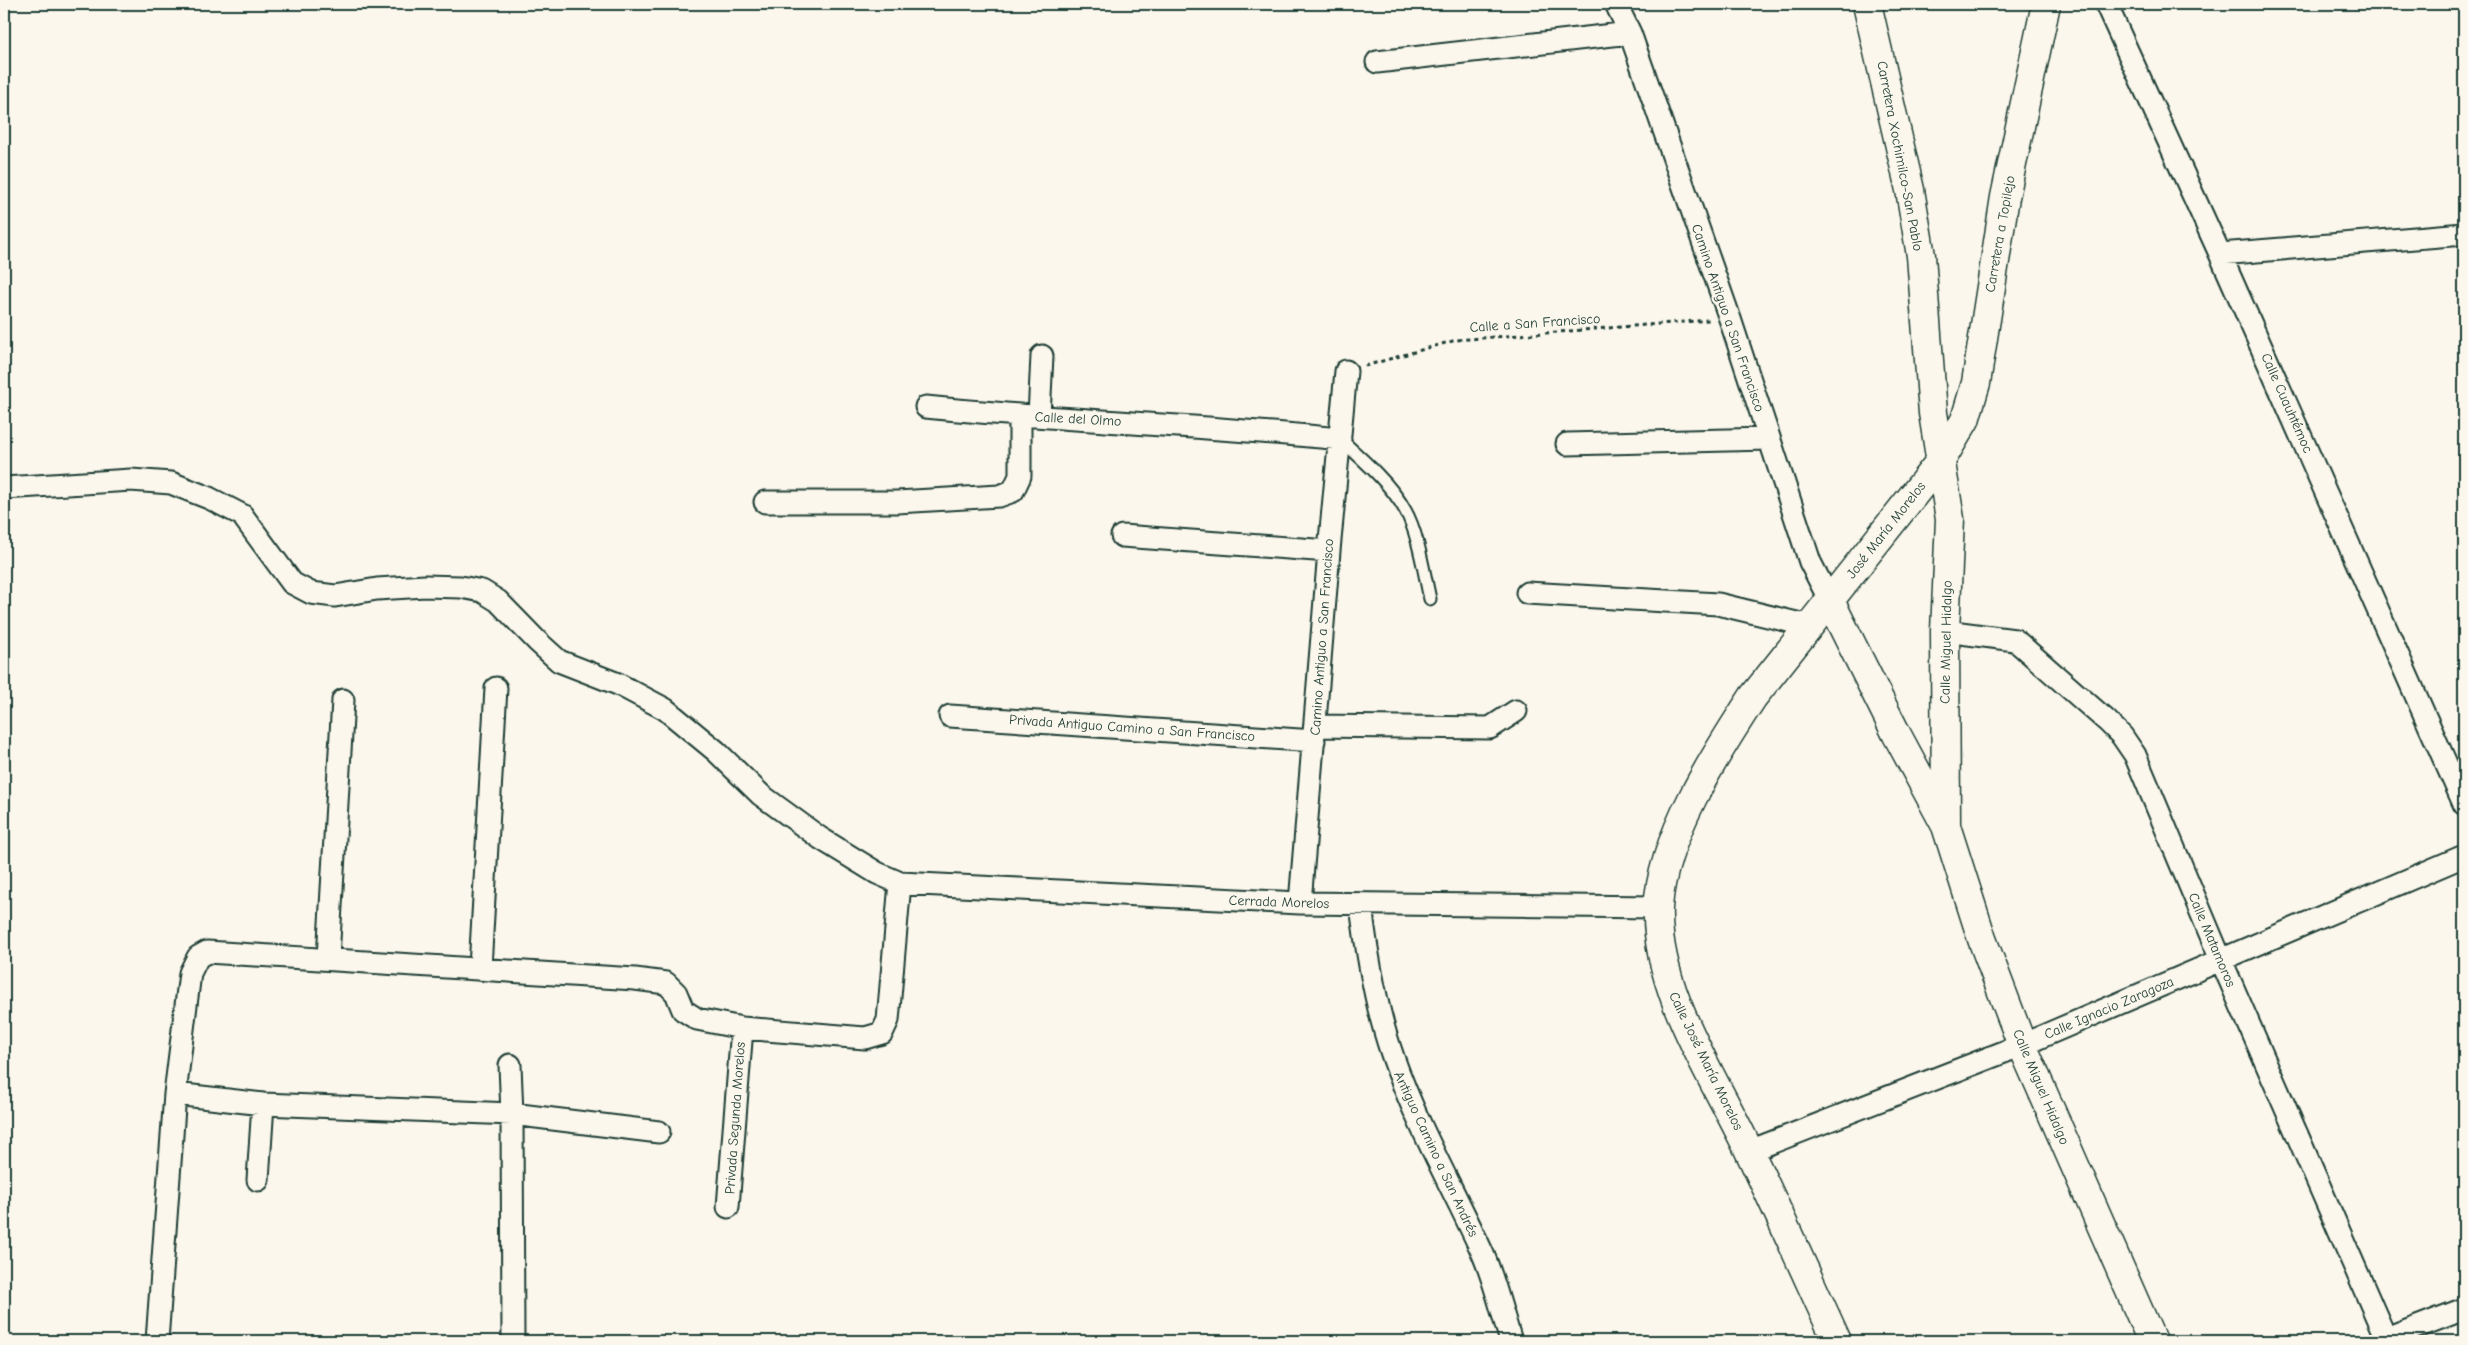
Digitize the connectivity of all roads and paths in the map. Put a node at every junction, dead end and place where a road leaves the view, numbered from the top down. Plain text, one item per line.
1 (1616, 4) edge
2 (1868, 4) edge
3 (2046, 4) edge
4 (2106, 4) edge
5 (1630, 33) junction
6 (1377, 62) dead end
7 (2464, 234) edge
8 (2220, 254) junction
9 (1730, 319) junction
10 (1042, 356) dead end
11 (1346, 372) joint
12 (926, 407) dead end
13 (1030, 416) junction
14 (1340, 439) junction
15 (1768, 439) junction
16 (1567, 444) dead end
17 (1942, 459) junction
18 (4, 488) edge
19 (765, 502) dead end
20 (1122, 536) dead end
21 (1328, 551) junction
22 (1527, 593) dead end
23 (1430, 599) dead end
24 (1830, 601) junction
25 (1809, 626) junction
26 (1945, 631) junction
27 (496, 688) dead end
28 (343, 700) dead end
29 (1516, 712) dead end
30 (950, 716) dead end
31 (1315, 733) junction
32 (2464, 804) edge
33 (1946, 826) junction
34 (2464, 856) edge
35 (900, 883) junction
36 (1300, 903) junction
37 (1361, 905) junction
38 (1658, 907) junction
39 (328, 958) junction
40 (2221, 960) junction
41 (480, 968) junction
42 (742, 1028) junction
43 (2022, 1046) junction
44 (510, 1065) dead end
45 (175, 1094) junction
46 (263, 1104) junction
47 (512, 1114) junction
48 (660, 1132) dead end
49 (1750, 1152) junction
50 (258, 1180) dead end
51 (728, 1207) dead end
52 (2464, 1309) edge
53 (2385, 1340) edge
54 (157, 1341) edge
55 (513, 1341) edge
56 (1511, 1341) edge
57 (1837, 1341) edge
58 (2152, 1341) edge

1 - 5 street, Camino Antiguo a San Francisco
2 - 17 main road, Carretera Xochimilco-San Pablo
3 - 17 main road, Carretera a Topilejo
4 - 8 street, Calle Cuauhtémoc
5 - 6 street
5 - 9 street, Camino Antiguo a San Francisco
7 - 8 street
8 - 32 street, Calle Cuauhtémoc
9 - 11 path, Calle a San Francisco
9 - 15 street, Camino Antiguo a San Francisco
10 - 13 street
11 - 14 street, Camino Antiguo a San Francisco
12 - 13 street
13 - 14 street, Calle del Olmo
13 - 19 street, Calle del Olmo
14 - 21 street, Camino Antiguo a San Francisco
14 - 23 lane
15 - 16 street
15 - 24 street, Camino Antiguo a San Francisco
17 - 24 main road, José María Morelos
17 - 26 main road, Calle Miguel Hidalgo
18 - 35 street
20 - 21 street
21 - 31 street, Camino Antiguo a San Francisco
22 - 25 street
24 - 25 main road, Calle José María Morelos
24 - 33 main road, Calle Miguel Hidalgo
25 - 38 main road, Calle José María Morelos
26 - 33 main road, Calle Miguel Hidalgo
26 - 40 street, Calle Matamoros
27 - 41 street
28 - 39 street
29 - 31 street, Privada Antiguo Camino a San Francisco
30 - 31 street, Privada Antiguo Camino a San Francisco
31 - 36 street, Camino Antiguo a San Francisco
33 - 43 main road, Calle Miguel Hidalgo
34 - 40 street, Calle Ignacio Zaragoza
35 - 36 street, Cerrada Morelos
35 - 42 street
36 - 37 street, Cerrada Morelos
37 - 38 street, Cerrada Morelos
37 - 56 street, Antiguo Camino a San Andrés
38 - 49 main road, Calle José María Morelos
39 - 41 street
39 - 45 street
40 - 43 street, Calle Ignacio Zaragoza
40 - 53 street, Calle Matamoros
41 - 42 street
42 - 51 street, Privada Segunda Morelos
43 - 49 street, Calle Ignacio Zaragoza
43 - 58 main road, Calle Miguel Hidalgo
44 - 47 street
45 - 46 street
45 - 54 street
46 - 47 street
46 - 50 street
47 - 48 street
47 - 55 street
49 - 57 main road, Calle José María Morelos
52 - 53 street

